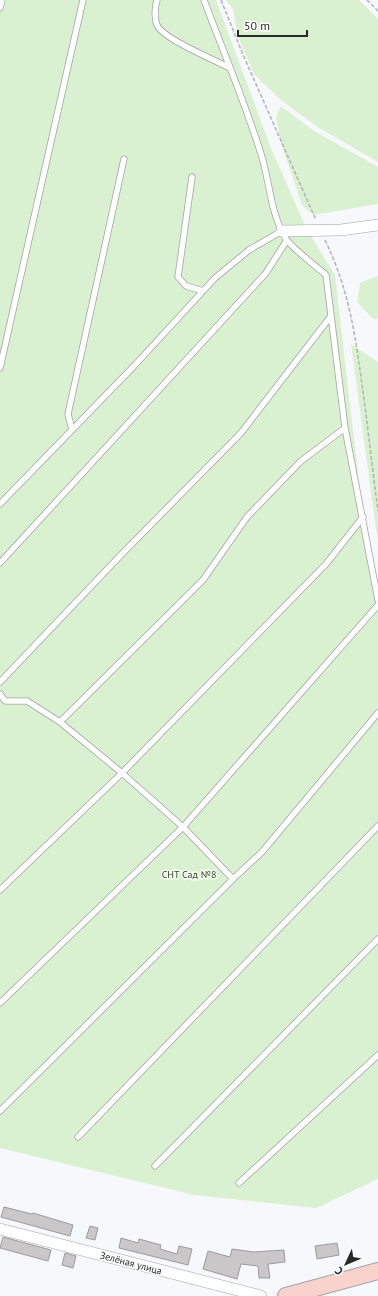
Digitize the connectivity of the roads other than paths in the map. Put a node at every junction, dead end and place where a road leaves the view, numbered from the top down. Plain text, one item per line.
1 (2, 0) edge
2 (83, 0) edge
3 (157, 0) edge
4 (204, 0) edge
5 (0, 8) edge
6 (230, 68) junction
7 (124, 159) dead end
8 (192, 177) dead end
9 (378, 225) edge
10 (284, 236) junction
11 (203, 291) junction
12 (331, 316) junction
13 (0, 368) edge
14 (345, 428) junction
15 (72, 430) junction
16 (0, 504) edge
17 (363, 517) junction
18 (0, 563) edge
19 (378, 600) edge
20 (378, 605) edge
21 (0, 682) edge
22 (0, 694) edge
23 (378, 714) edge
24 (60, 722) junction
25 (122, 773) junction
26 (378, 826) edge
27 (183, 827) junction
28 (233, 879) junction
29 (0, 890) edge
30 (378, 939) edge
31 (0, 1003) edge
32 (378, 1055) edge
33 (0, 1111) edge
34 (78, 1137) dead end
35 (155, 1166) dead end
36 (239, 1183) dead end
37 (0, 1228) edge
38 (378, 1271) edge
39 (262, 1296) edge
40 (286, 1296) edge

1 - 5 lane
2 - 13 lane
3 - 6 lane
4 - 6 lane
6 - 10 lane
7 - 15 lane
8 - 11 lane
9 - 10 street
10 - 11 lane
10 - 12 lane
10 - 18 lane
11 - 15 lane
12 - 14 lane
12 - 21 lane
14 - 17 lane
14 - 24 lane
15 - 16 lane
17 - 19 lane
17 - 25 lane
20 - 27 lane
22 - 24 lane
23 - 28 lane
24 - 25 lane
25 - 27 lane
25 - 29 lane
26 - 34 lane
27 - 28 lane
27 - 31 lane
28 - 33 lane
30 - 35 lane
32 - 36 lane
37 - 39 street, Зелёная улица
38 - 40 main road

